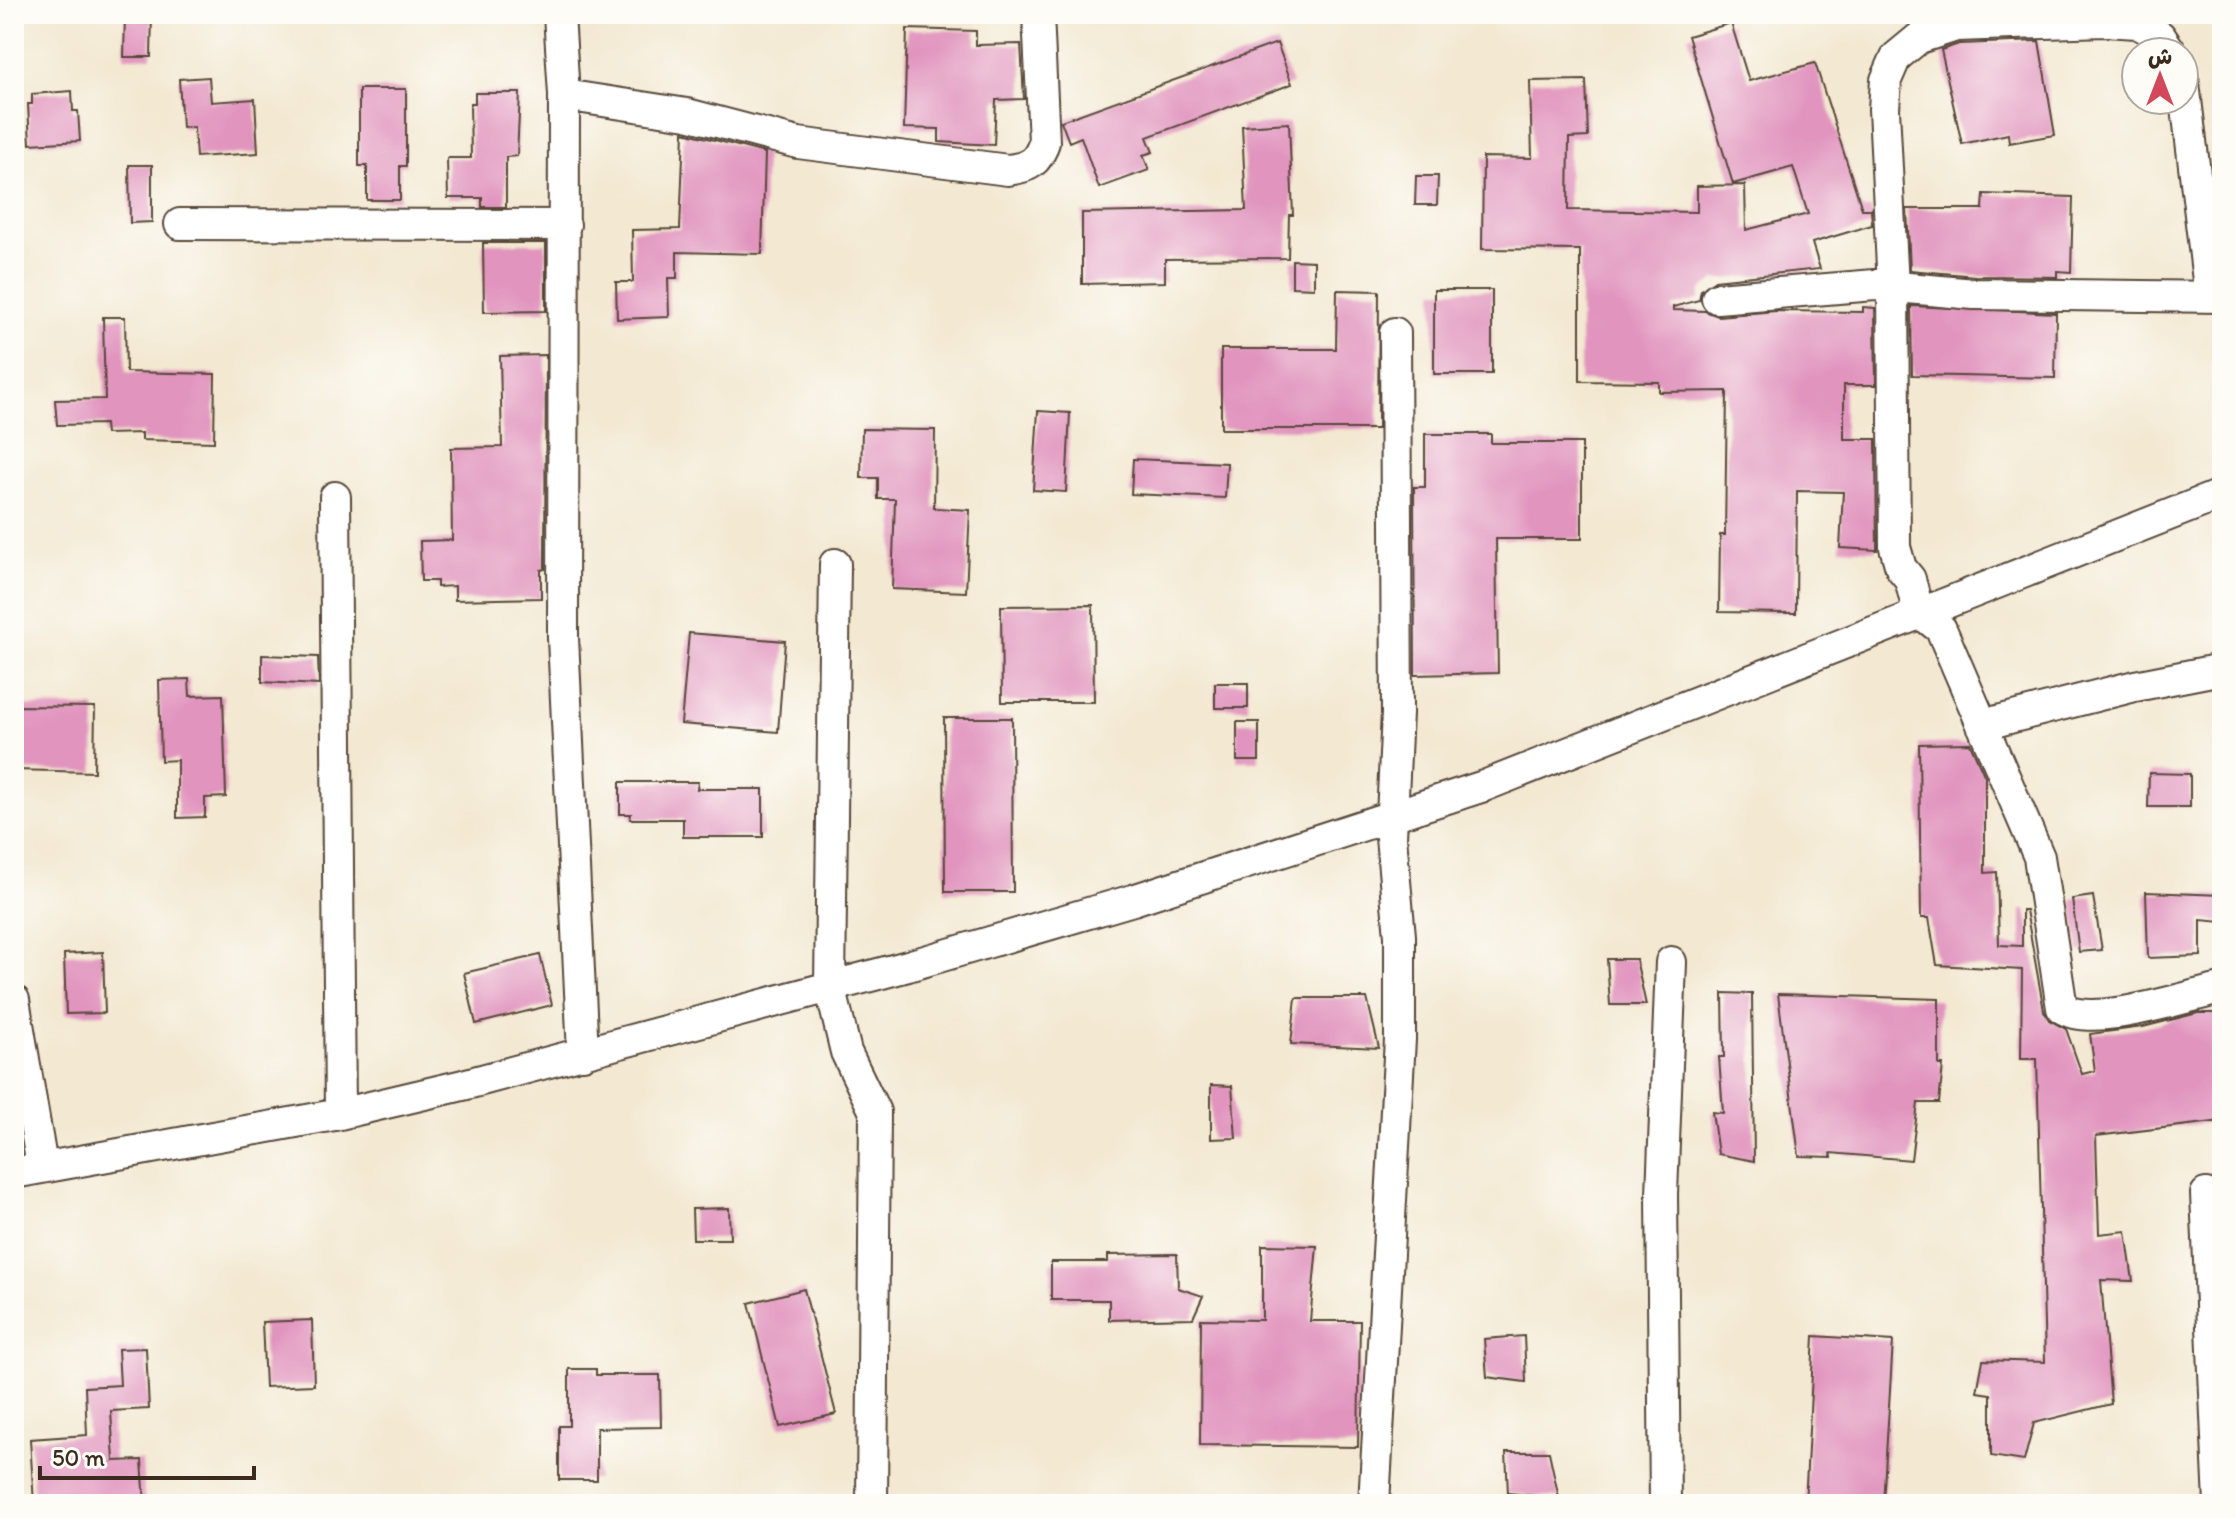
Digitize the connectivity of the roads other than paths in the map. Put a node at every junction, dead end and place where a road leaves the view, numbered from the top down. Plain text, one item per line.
1 (559, 14) edge
2 (1038, 14) edge
3 (2105, 17) edge
4 (2160, 36) edge
5 (564, 95) junction
6 (2189, 116) edge
7 (180, 224) dead end
8 (565, 225) junction
9 (1893, 287) junction
10 (2216, 297) edge
11 (1717, 298) dead end
12 (1395, 333) dead end
13 (2222, 494) edge
14 (335, 497) dead end
15 (835, 564) dead end
16 (1918, 611) junction
17 (2222, 669) edge
18 (1982, 725) junction
19 (1391, 815) junction
20 (1671, 962) dead end
21 (830, 986) junction
22 (2222, 989) edge
23 (14, 1000) edge
24 (583, 1054) junction
25 (340, 1114) junction
26 (28, 1170) edge
27 (2206, 1194) dead end
28 (872, 1504) edge
29 (1374, 1504) edge
30 (1665, 1504) edge
31 (2220, 1504) edge

1 - 5 street
2 - 5 street
3 - 4 street
3 - 9 street
5 - 8 street
6 - 10 street
7 - 8 street
8 - 24 street
9 - 10 street
9 - 11 street
9 - 16 street
12 - 19 street
13 - 16 street
14 - 25 street
15 - 21 street
16 - 18 street
16 - 19 street
17 - 18 street
18 - 22 street
19 - 21 street
19 - 29 street
20 - 30 street
21 - 24 street
21 - 28 street
23 - 26 street
24 - 25 street
25 - 26 street
27 - 31 street

